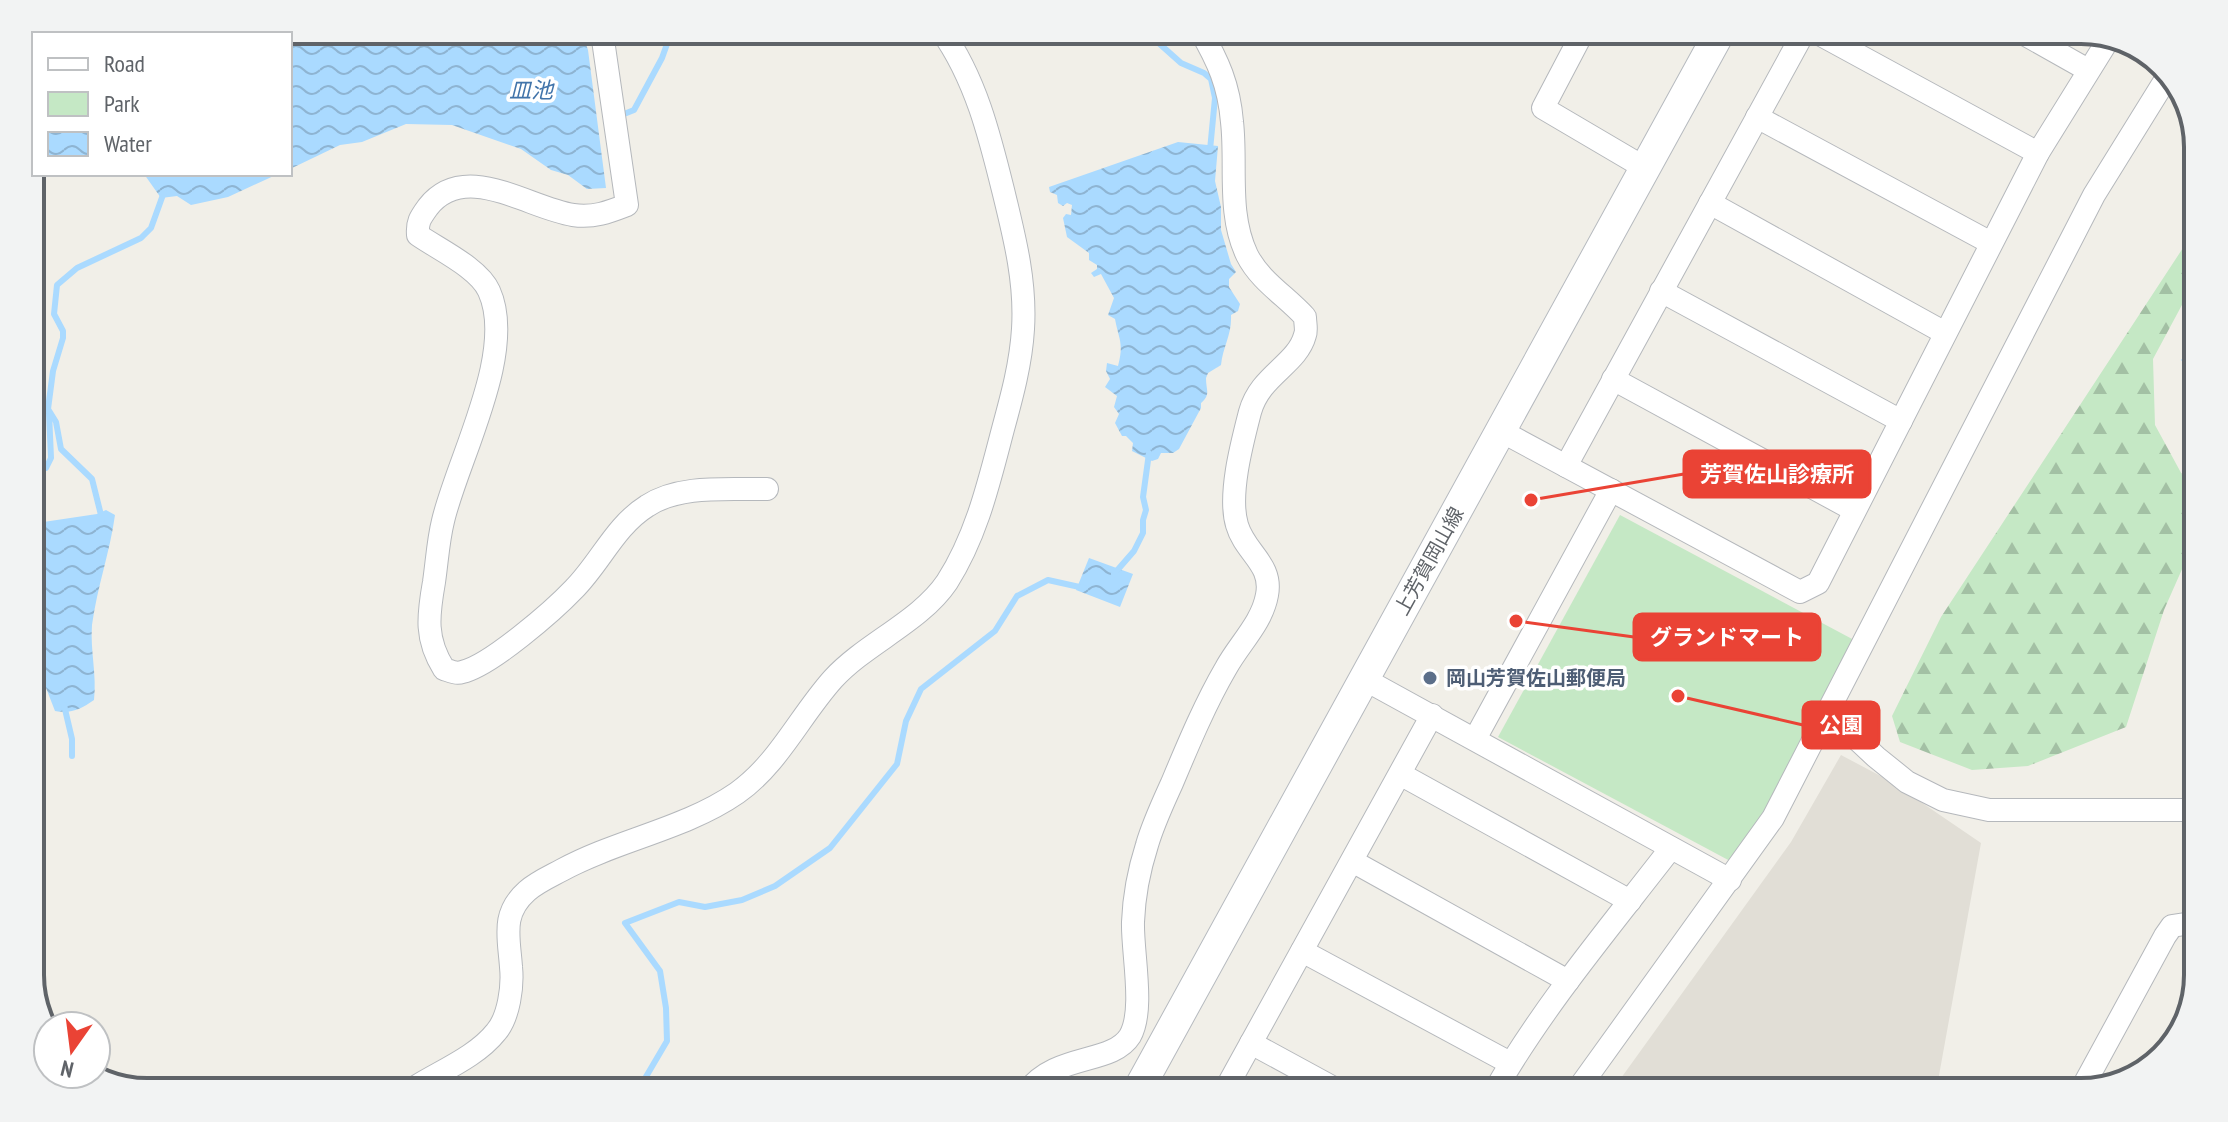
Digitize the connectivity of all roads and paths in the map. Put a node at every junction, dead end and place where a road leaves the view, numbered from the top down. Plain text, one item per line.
1 (604, 44) edge
2 (951, 44) edge
3 (1208, 44) edge
4 (1577, 44) edge
5 (1713, 44) edge
6 (1797, 44) edge
7 (1838, 44) edge
8 (2042, 44) edge
9 (2104, 47) edge
10 (2088, 70) junction
11 (2162, 84) edge
12 (1757, 117) junction
13 (2038, 153) junction
14 (1645, 168) junction
15 (1710, 203) junction
16 (1991, 243) junction
17 (1661, 291) junction
18 (1945, 333) junction
19 (1613, 379) junction
20 (1901, 421) junction
21 (1501, 431) junction
22 (1566, 466) junction
23 (767, 489) dead end
24 (1611, 490) junction
25 (1854, 510) junction
26 (1364, 679) junction
27 (1829, 713) junction
28 (1432, 715) junction
29 (1475, 739) junction
30 (1400, 774) junction
31 (2184, 810) edge
32 (1671, 848) junction
33 (1352, 861) junction
34 (1730, 880) junction
35 (1630, 901) junction
36 (2184, 924) edge
37 (1302, 951) junction
38 (1568, 981) junction
39 (1251, 1043) junction
40 (1510, 1063) junction
41 (2088, 1077) edge
42 (430, 1078) edge
43 (1039, 1078) edge
44 (1145, 1078) edge
45 (1232, 1078) edge
46 (1315, 1078) edge
47 (1502, 1078) edge
48 (1586, 1078) edge

1 - 23 street
2 - 42 street
3 - 43 street
4 - 14 street
5 - 14 main road, 上芳賀岡山線
6 - 12 street
7 - 13 street
8 - 10 street
9 - 10 street
10 - 13 street
11 - 27 street
12 - 15 street
12 - 16 street
13 - 16 street
14 - 21 main road, 上芳賀岡山線
15 - 17 street
15 - 18 street
16 - 18 street
17 - 19 street
17 - 20 street
18 - 20 street
19 - 22 street
19 - 25 street
20 - 25 street
21 - 22 street
21 - 26 main road, 上芳賀岡山線
22 - 24 street
24 - 25 street
24 - 29 street
26 - 28 street
26 - 44 main road, 上芳賀岡山線
27 - 31 street
27 - 34 street
28 - 29 street
28 - 30 street
29 - 32 street
30 - 33 street
30 - 35 street
32 - 34 street
32 - 35 street
33 - 37 street
33 - 38 street
34 - 48 street
35 - 38 street
36 - 41 street
37 - 39 street
37 - 40 street
38 - 40 street
39 - 45 street
39 - 46 street
40 - 47 street

